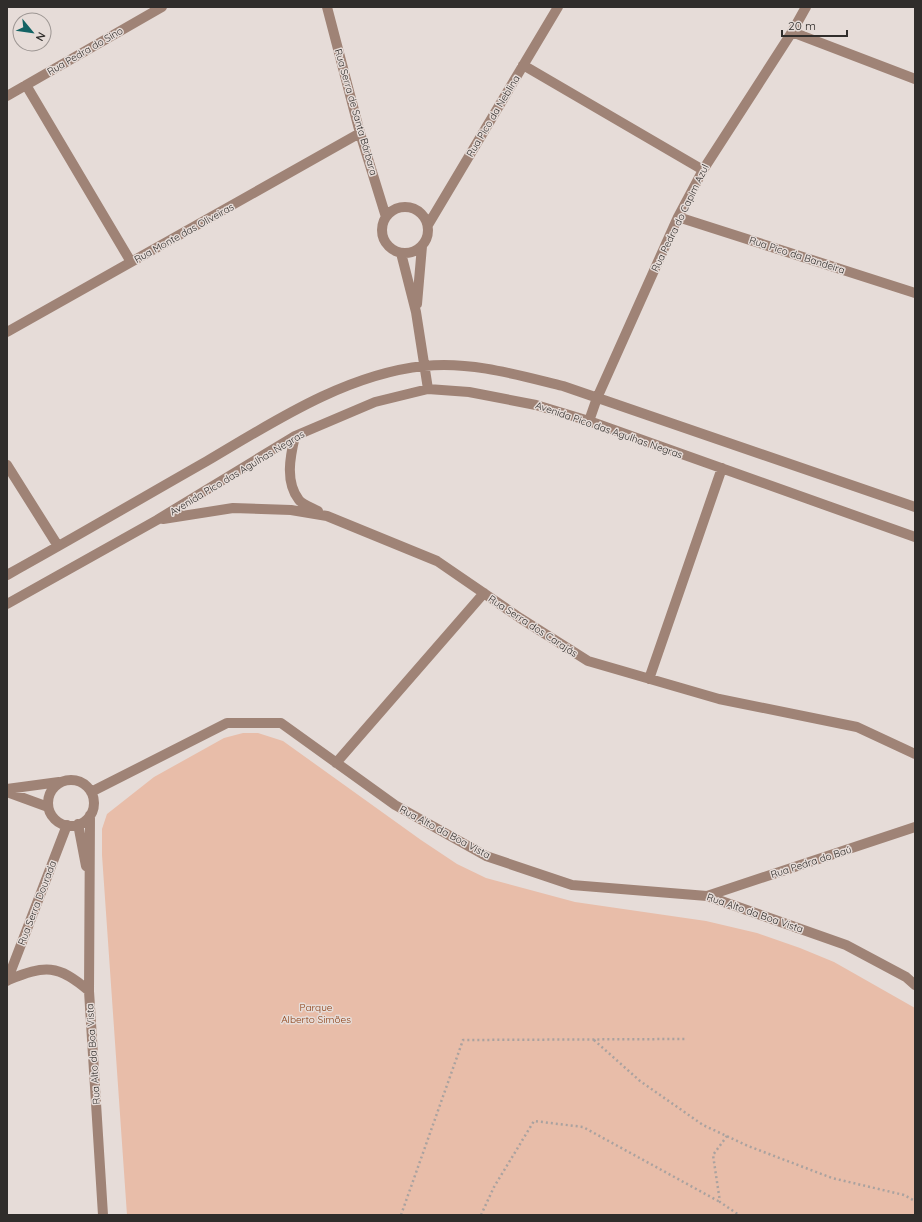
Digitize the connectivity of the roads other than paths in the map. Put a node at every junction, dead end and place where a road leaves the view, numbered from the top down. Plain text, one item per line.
1 (162, 7) edge
2 (327, 7) edge
3 (558, 7) edge
4 (806, 7) edge
5 (792, 32) junction
6 (523, 65) junction
7 (915, 79) edge
8 (26, 85) junction
9 (7, 96) edge
10 (360, 133) junction
11 (703, 170) junction
12 (386, 217) junction
13 (678, 217) junction
14 (428, 225) junction
15 (422, 246) junction
16 (401, 253) junction
17 (131, 262) junction
18 (915, 293) edge
19 (416, 312) junction
20 (7, 332) edge
21 (425, 366) junction
22 (428, 389) junction
23 (597, 398) junction
24 (589, 421) junction
25 (295, 436) junction
26 (7, 465) edge
27 (722, 468) junction
28 (914, 505) edge
29 (327, 516) junction
30 (157, 520) junction
31 (915, 537) edge
32 (58, 546) junction
33 (7, 575) edge
34 (484, 593) junction
35 (7, 604) edge
36 (649, 679) junction
37 (915, 754) edge
38 (336, 763) junction
39 (60, 782) junction
40 (7, 789) edge
41 (7, 792) edge
42 (91, 792) junction
43 (48, 807) junction
44 (90, 815) junction
45 (78, 824) junction
46 (67, 825) junction
47 (915, 827) edge
48 (91, 894) junction
49 (707, 896) junction
50 (7, 980) edge
51 (915, 985) edge
52 (89, 991) junction
53 (103, 1215) edge

1 - 8 street, Rua Pedra do Sino
2 - 10 street, Rua Serra de Santa Bárbara
3 - 6 street, Rua Pico da Neblina
4 - 5 street, Rua Pedra do Capim Azul
5 - 7 street
5 - 11 street, Rua Pedra do Capim Azul
6 - 11 street
6 - 14 street, Rua Pico da Neblina
8 - 9 street, Rua Pedra do Sino
8 - 17 street
10 - 12 street, Rua Serra de Santa Bárbara
10 - 17 street, Rua Monte das Oliveiras
11 - 13 street, Rua Pedra do Capim Azul
12 - 14 street
12 - 16 street
13 - 18 street, Rua Pico da Bandeira
13 - 23 street, Rua Pedra do Capim Azul
14 - 15 street
15 - 16 street
15 - 19 street
16 - 19 street
17 - 20 street, Rua Monte das Oliveiras
19 - 21 street
21 - 22 street
21 - 23 street
21 - 32 street
22 - 24 street, Avenida Pico das Agulhas Negras
22 - 25 street, Avenida Pico das Agulhas Negras
23 - 24 street, Rua Pedra do Capim Azul
23 - 28 street
24 - 27 street, Avenida Pico das Agulhas Negras
25 - 29 street
25 - 30 street, Avenida Pico das Agulhas Negras
26 - 32 street
27 - 31 street, Avenida Pico das Agulhas Negras
27 - 36 street
29 - 30 street, Rua Serra dos Carajás
29 - 34 street, Rua Serra dos Carajás
30 - 35 street, Avenida Pico das Agulhas Negras
32 - 33 street
34 - 36 street, Rua Serra dos Carajás
34 - 38 street
36 - 37 street, Rua Serra dos Carajás
38 - 42 street, Rua Alto da Boa Vista
38 - 49 street, Rua Alto da Boa Vista
39 - 40 street
39 - 42 street
39 - 43 street
41 - 43 street
42 - 44 street
43 - 46 street
44 - 45 street
44 - 48 street, Rua Alto da Boa Vista
45 - 46 street
45 - 48 street, Rua Alto da Boa Vista
46 - 50 street, Rua Serra Dourada
47 - 49 street, Rua Pedra do Baú
48 - 52 street, Rua Alto da Boa Vista
49 - 51 street, Rua Alto da Boa Vista
50 - 52 street
52 - 53 street, Rua Alto da Boa Vista

